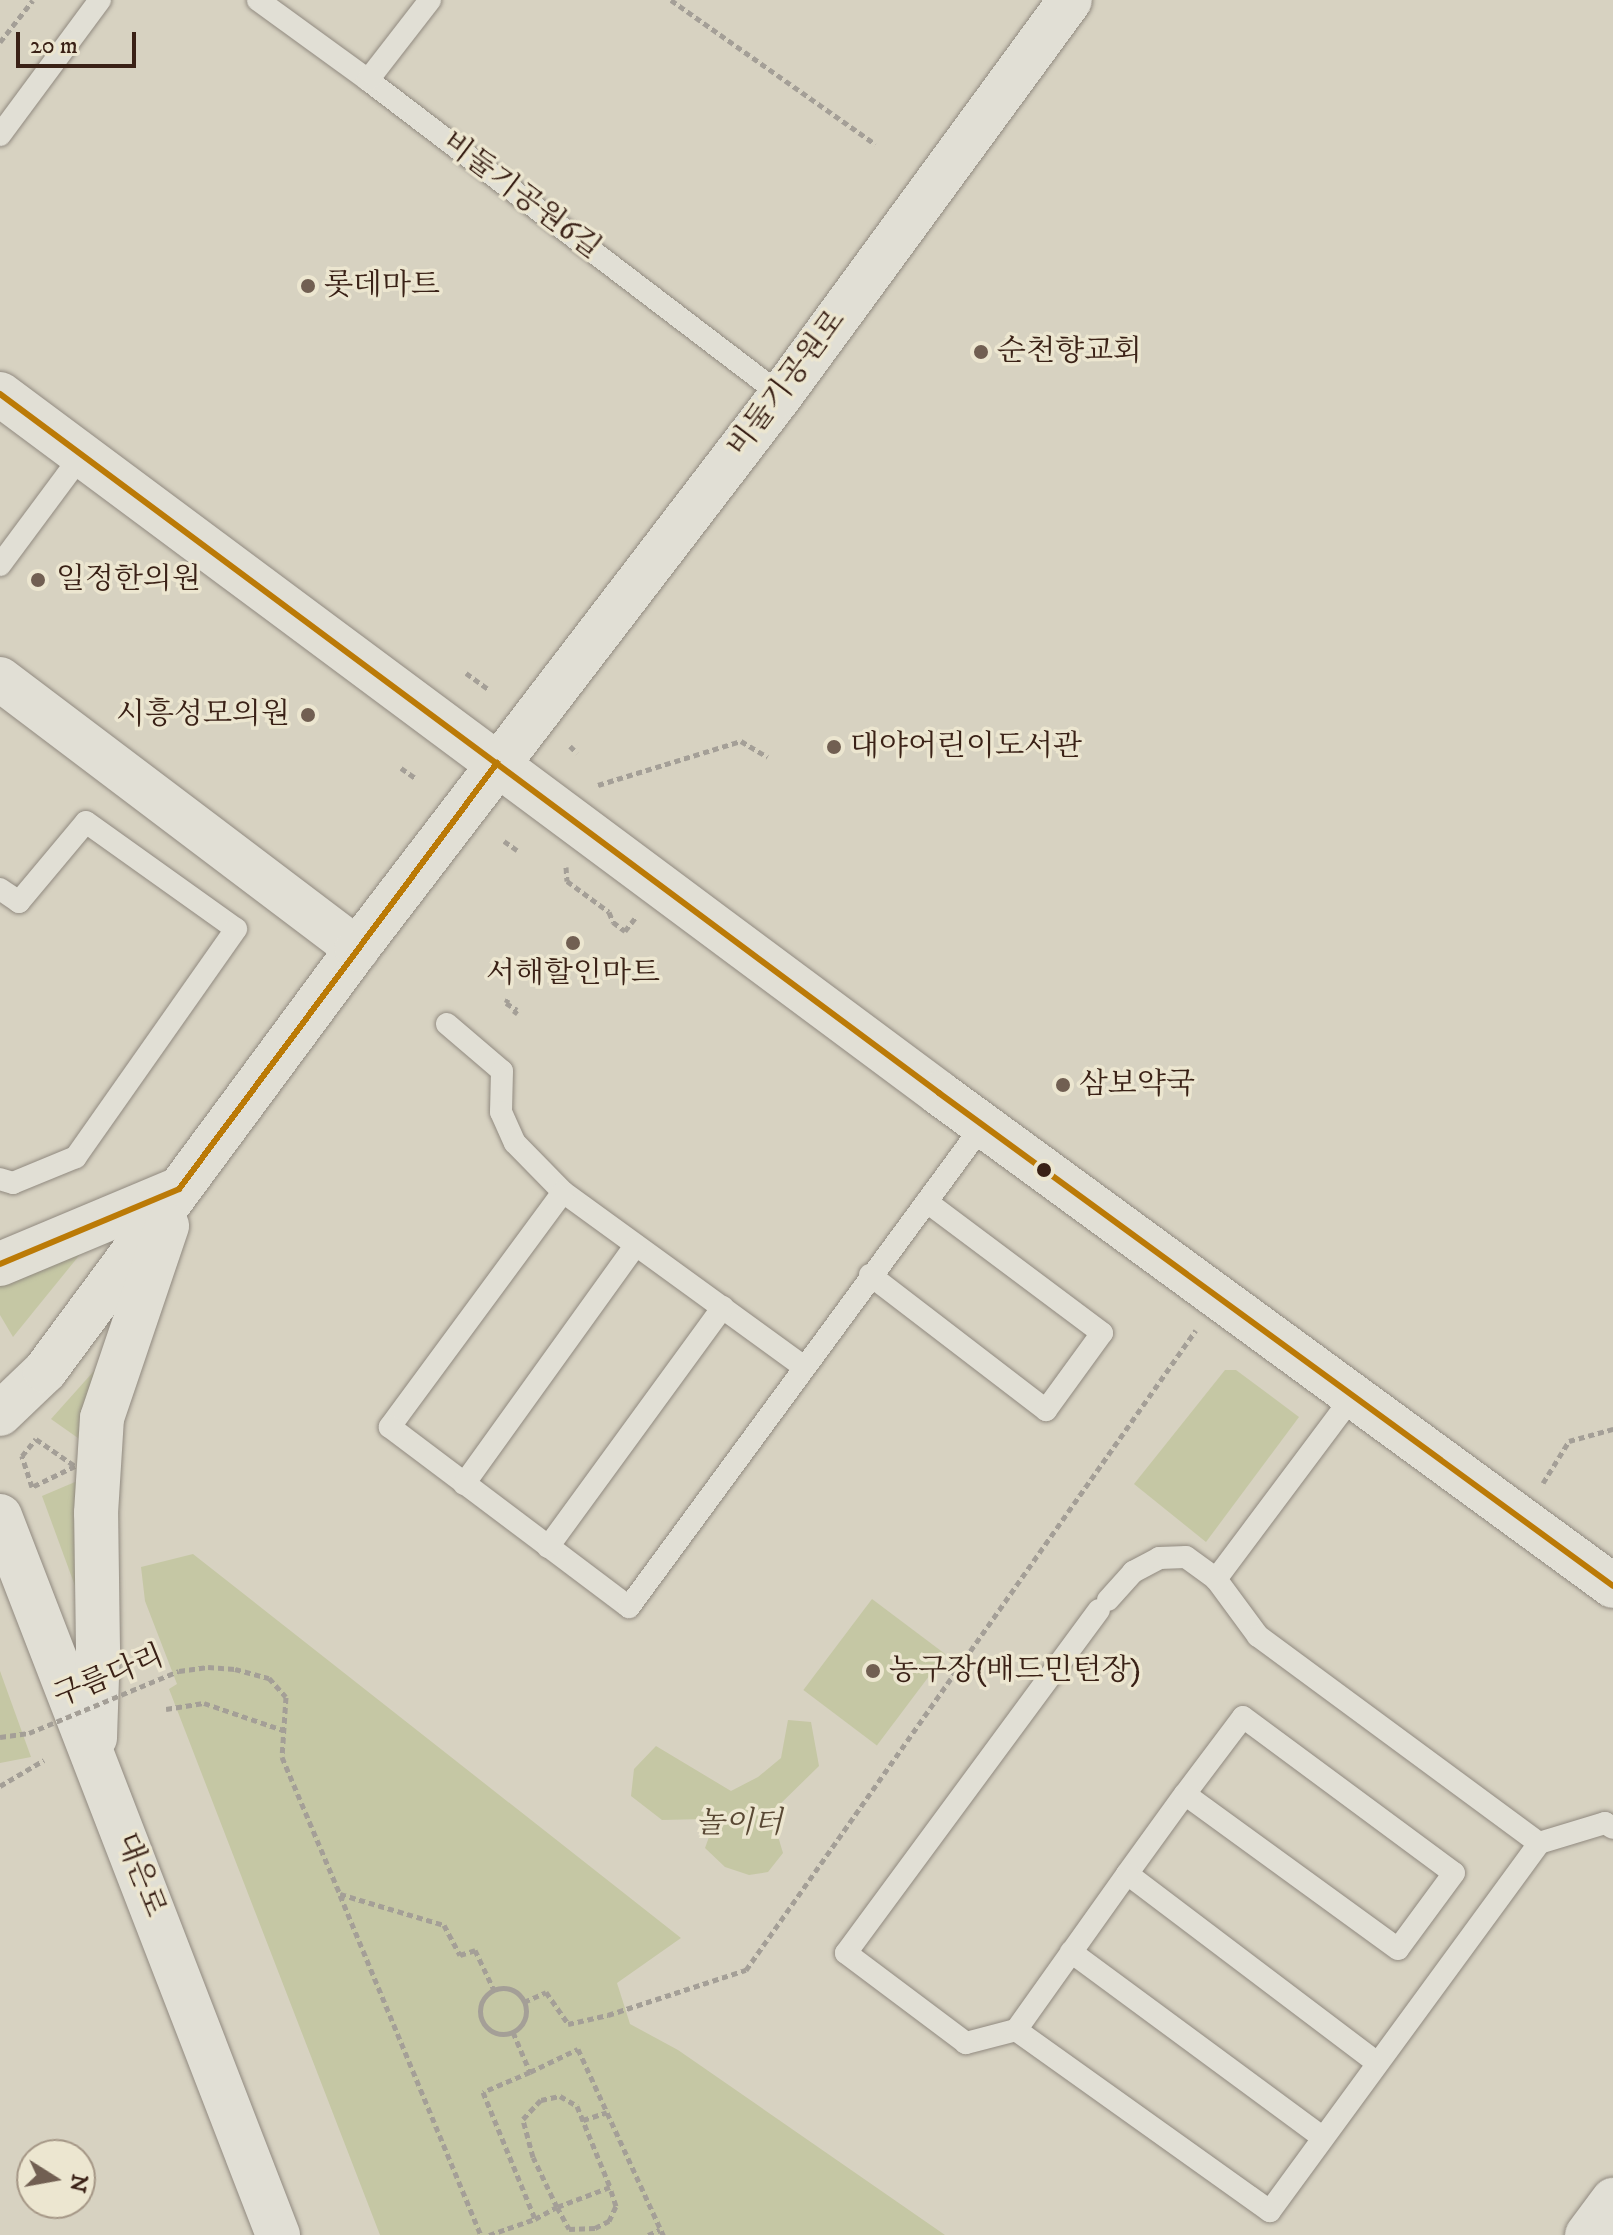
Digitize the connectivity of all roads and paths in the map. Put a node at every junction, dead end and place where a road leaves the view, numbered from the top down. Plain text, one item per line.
1 (33, 0) edge
2 (100, 0) edge
3 (258, 0) edge
4 (430, 0) edge
5 (671, 0) edge
6 (1066, 2) edge
7 (0, 42) edge
8 (368, 80) junction
9 (0, 135) edge
10 (875, 144) dead end
11 (0, 394) edge
12 (781, 395) junction
13 (81, 456) junction
14 (0, 565) edge
15 (466, 673) dead end
16 (0, 679) edge
17 (489, 690) dead end
18 (570, 746) dead end
19 (577, 753) dead end
20 (768, 757) dead end
21 (497, 763) junction
22 (401, 768) dead end
23 (417, 779) dead end
24 (584, 790) dead end
25 (504, 841) dead end
26 (517, 850) dead end
27 (566, 851) dead end
28 (0, 889) edge
29 (625, 931) dead end
30 (357, 949) junction
31 (508, 999) dead end
32 (514, 1014) dead end
33 (447, 1024) dead end
34 (983, 1125) junction
35 (0, 1179) edge
36 (179, 1189) junction
37 (563, 1192) junction
38 (927, 1202) junction
39 (636, 1245) junction
40 (0, 1264) edge
41 (870, 1275) junction
42 (723, 1307) junction
43 (1205, 1318) dead end
44 (804, 1367) junction
45 (1353, 1396) junction
46 (0, 1414) edge
47 (1613, 1429) edge
48 (75, 1466) joint
49 (464, 1484) junction
50 (1541, 1487) dead end
51 (0, 1516) edge
52 (548, 1547) junction
53 (1216, 1579) junction
54 (1613, 1586) edge
55 (166, 1709) dead end
56 (283, 1730) junction
57 (0, 1737) edge
58 (94, 1756) junction
59 (44, 1760) dead end
60 (0, 1786) edge
61 (1185, 1794) junction
62 (1613, 1828) edge
63 (1539, 1843) junction
64 (1127, 1874) junction
65 (340, 1894) junction
66 (1071, 1952) junction
67 (494, 1990) junction
68 (524, 2002) junction
69 (1016, 2030) junction
70 (513, 2032) junction
71 (1376, 2062) junction
72 (530, 2072) junction
73 (607, 2112) junction
74 (583, 2120) junction
75 (1322, 2137) junction
76 (610, 2187) junction
77 (1613, 2200) edge
78 (557, 2207) junction
79 (535, 2219) junction
80 (596, 2232) edge
81 (661, 2232) edge
82 (278, 2235) edge
83 (481, 2235) edge
84 (489, 2235) edge
85 (648, 2235) edge
86 (1587, 2235) edge

1 - 7 path
2 - 9 lane
3 - 8 lane, 비둘기공원6길
4 - 8 lane
5 - 10 path
6 - 12 street, 비둘기공원로
8 - 12 lane, 비둘기공원6길
11 - 13 street
12 - 21 street, 비둘기공원로
13 - 14 lane
13 - 21 street
15 - 17 path
16 - 30 street
18 - 19 path
20 - 24 path
21 - 30 street, 비둘기공원로
21 - 34 street
22 - 23 path
25 - 26 path
27 - 29 path
28 - 35 lane
30 - 36 street, 비둘기공원로
31 - 32 path
33 - 37 lane
34 - 38 lane
34 - 45 street
36 - 40 street
36 - 46 street, 비둘기공원로
36 - 58 street
37 - 39 lane
37 - 49 lane
38 - 41 lane
38 - 41 lane
39 - 42 lane
39 - 49 lane
41 - 44 lane
42 - 44 lane
42 - 52 lane
43 - 68 path
44 - 52 lane
45 - 53 lane
45 - 54 street
47 - 50 path
48 - 48 path
49 - 52 lane
51 - 58 street, 대은로
53 - 63 lane
53 - 69 lane
55 - 56 path
56 - 57 path, 구름다리, bridge
56 - 65 path, 구름다리
58 - 82 street, 대은로
59 - 60 path
61 - 61 lane
61 - 64 lane
62 - 63 lane
63 - 71 lane
64 - 66 lane
64 - 71 lane
65 - 67 path
65 - 83 path, 구름다리
66 - 69 lane
66 - 75 lane
67 - 68 path
67 - 70 path
68 - 70 path
69 - 75 lane
70 - 72 path
71 - 75 lane
72 - 73 path
72 - 79 path
73 - 74 path
73 - 81 path
74 - 76 path
74 - 78 path
76 - 78 path
76 - 80 path
77 - 86 street
78 - 79 path
78 - 80 path
79 - 84 path
81 - 85 path

